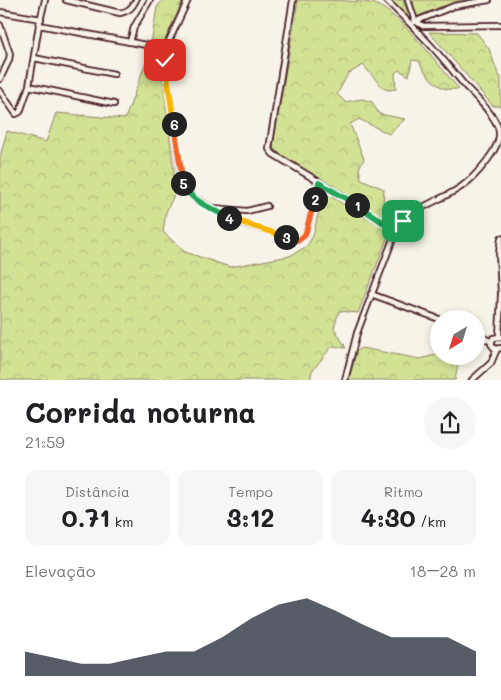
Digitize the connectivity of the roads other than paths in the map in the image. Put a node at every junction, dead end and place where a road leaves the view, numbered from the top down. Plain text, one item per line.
1 (45, 0) edge
2 (66, 0) edge
3 (136, 0) edge
4 (150, 0) edge
5 (188, 0) edge
6 (292, 0) edge
7 (382, 0) edge
8 (386, 0) edge
9 (408, 0) edge
10 (489, 0) edge
11 (0, 12) edge
12 (41, 19) junction
13 (412, 23) junction
14 (0, 25) edge
15 (39, 25) junction
16 (501, 25) edge
17 (130, 42) junction
18 (146, 45) dead end
19 (34, 58) junction
20 (114, 74) dead end
21 (0, 79) edge
22 (29, 86) junction
23 (0, 91) edge
24 (114, 104) dead end
25 (319, 183) junction
26 (267, 206) dead end
27 (211, 208) junction
28 (241, 211) junction
29 (234, 221) junction
30 (396, 231) junction
31 (501, 238) edge
32 (371, 294) junction
33 (501, 294) edge
34 (430, 316) edge
35 (500, 337) edge
36 (485, 338) edge
37 (492, 342) junction
38 (499, 349) edge
39 (345, 380) edge
40 (472, 380) edge

1 - 12 street
2 - 3 street
4 - 17 street
5 - 27 street
6 - 25 street
7 - 8 street
8 - 13 street
9 - 13 street
10 - 13 street
11 - 12 street
12 - 15 street
13 - 16 street
13 - 30 street
14 - 21 street
15 - 17 street
15 - 19 street
17 - 18 street
19 - 20 street
19 - 22 street
22 - 23 street
22 - 24 street
25 - 29 street
25 - 30 street
26 - 28 street
27 - 28 street
27 - 29 street
28 - 29 street
30 - 32 street
31 - 33 street
32 - 34 street
32 - 39 street
33 - 35 street
35 - 37 street
36 - 37 street
37 - 38 street
38 - 40 street

